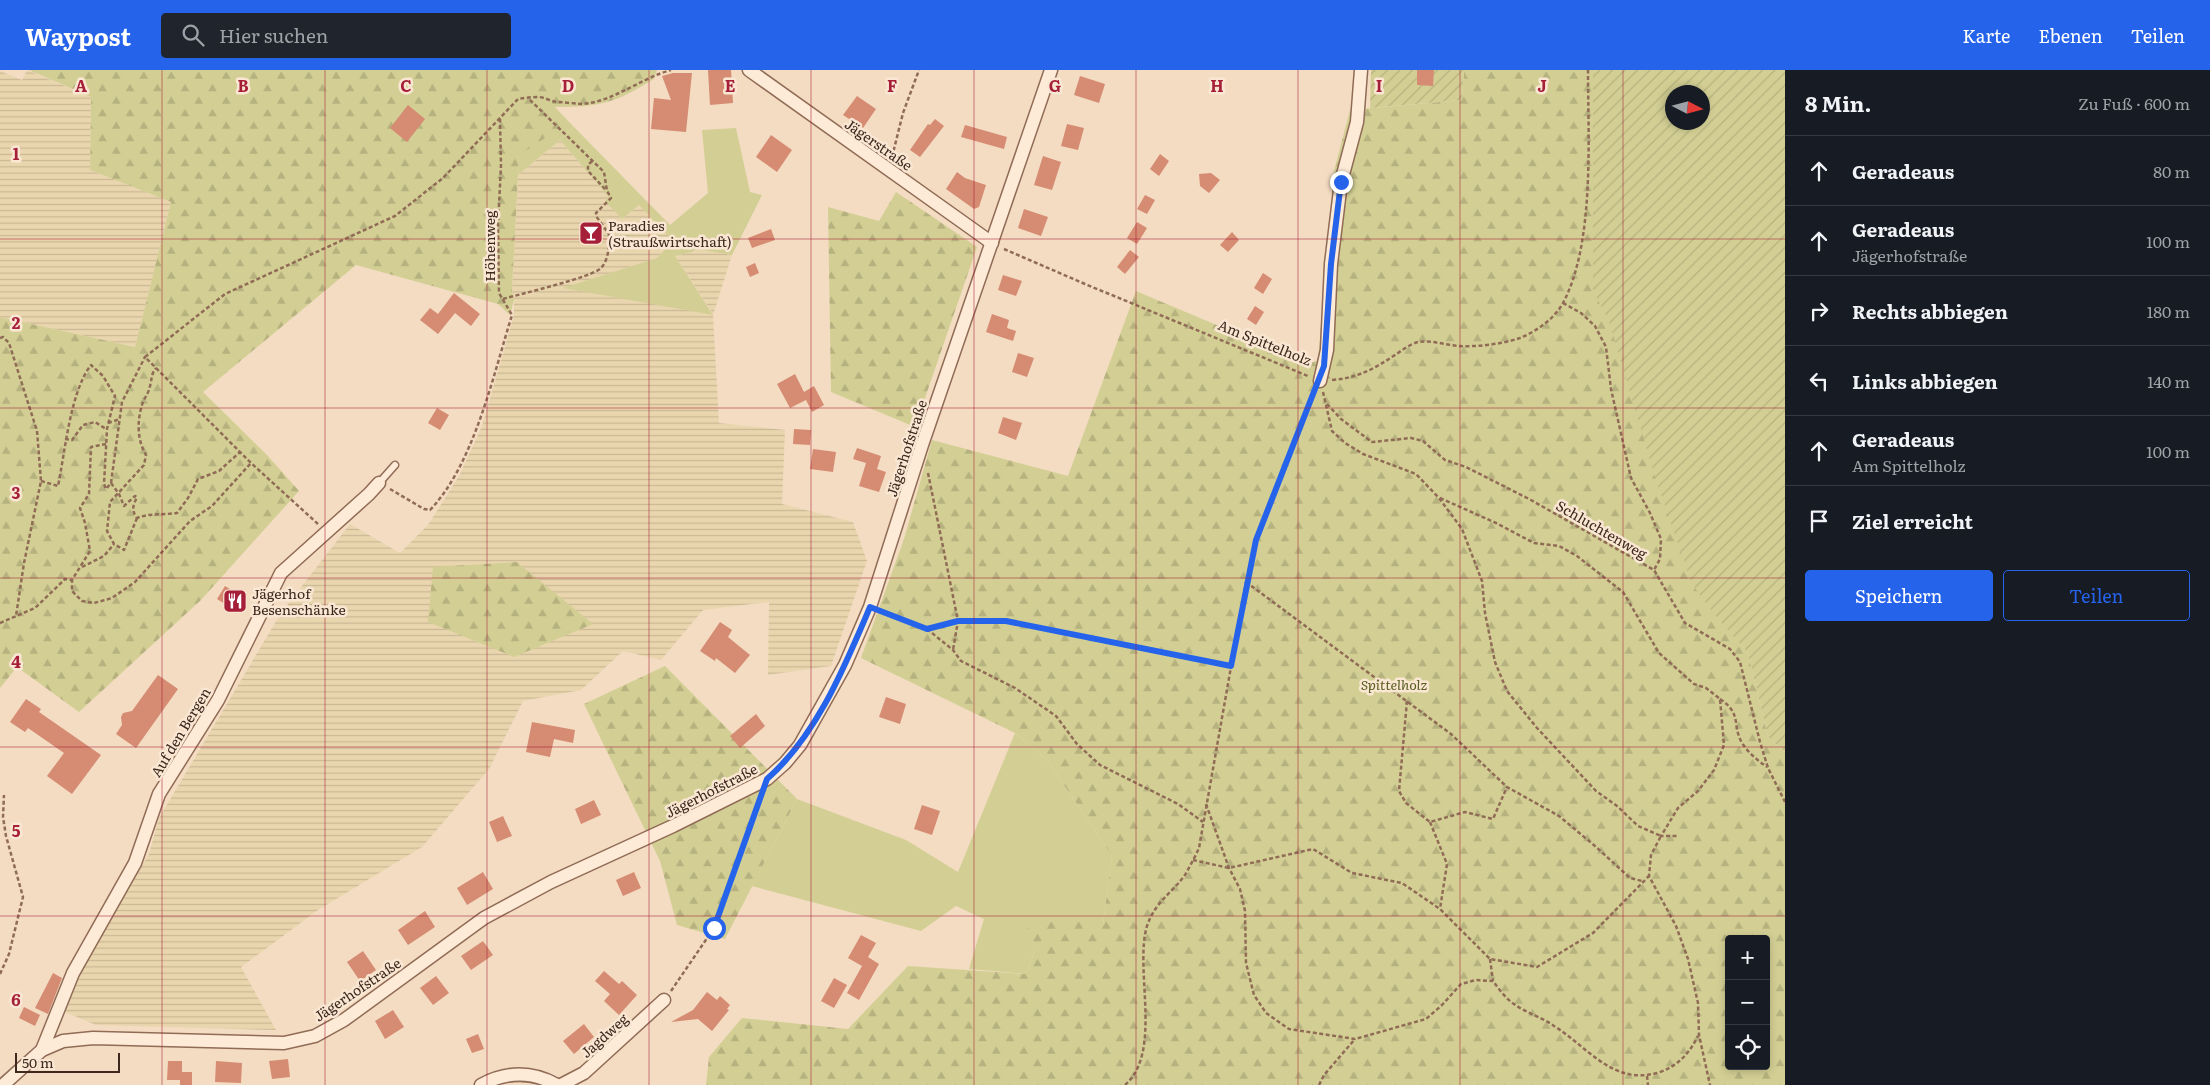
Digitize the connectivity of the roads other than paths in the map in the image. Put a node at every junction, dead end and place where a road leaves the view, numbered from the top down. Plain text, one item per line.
1 (749, 70) edge
2 (1051, 70) edge
3 (1361, 70) edge
4 (992, 243) junction
5 (1320, 381) road end
6 (395, 465) dead end
7 (378, 482) joint
8 (664, 1000) road end
9 (42, 1050) junction
10 (3, 1085) edge
11 (482, 1085) edge
12 (559, 1085) edge

1 - 4 street, Jägerstraße
2 - 4 street, Jägerhofstraße
3 - 5 street, Am Spittelholz
4 - 9 street, Jägerhofstraße
6 - 7 lane, Auf den Bergen
7 - 9 street, Auf den Bergen
8 - 12 street, Jagdweg
9 - 10 street, Jägerhofstraße
11 - 12 street, Jagdweg

